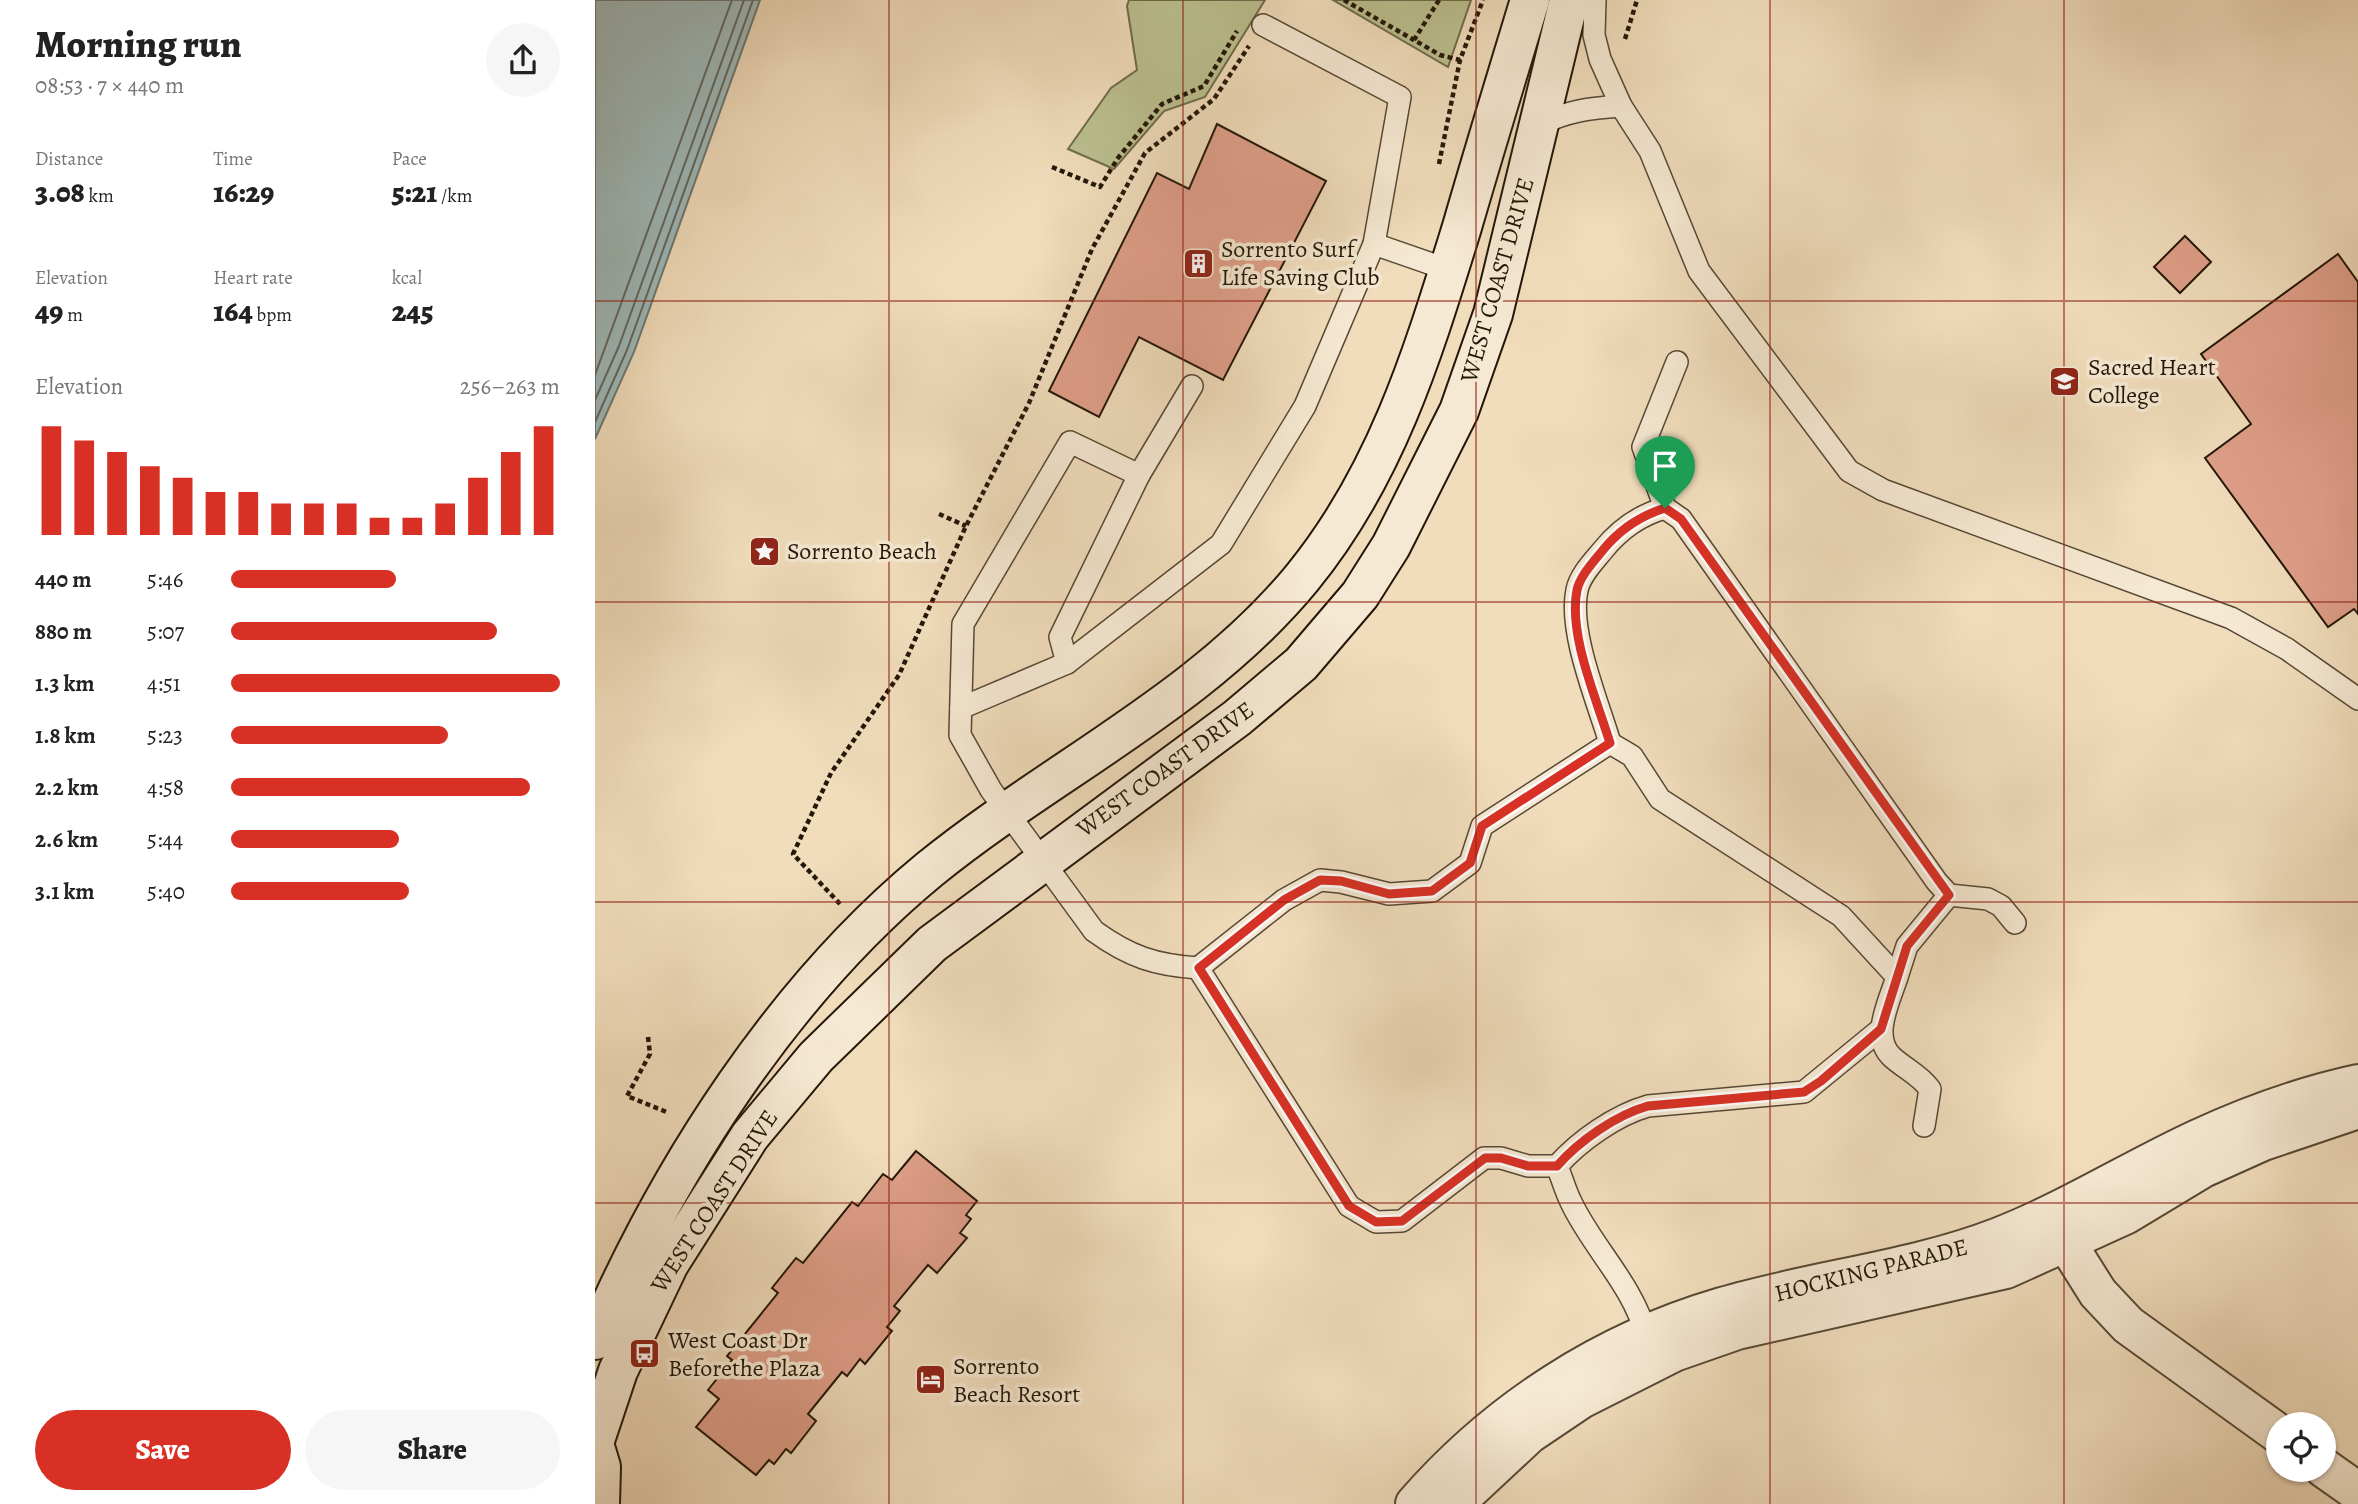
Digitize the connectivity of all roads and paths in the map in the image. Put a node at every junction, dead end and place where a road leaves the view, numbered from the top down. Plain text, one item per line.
1 (1344, 0) edge
2 (1439, 0) edge
3 (1530, 0) edge
4 (1569, 0) edge
5 (1595, 0) edge
6 (1253, 23) junction
7 (1414, 40) junction
8 (1460, 60) dead end
9 (1621, 106) junction
10 (1539, 125) junction
11 (1052, 167) dead end
12 (1374, 244) junction
13 (1448, 270) junction
14 (1677, 362) dead end
15 (1192, 386) dead end
16 (1139, 475) junction
17 (1665, 508) junction
18 (939, 514) dead end
19 (966, 526) junction
20 (1067, 663) junction
21 (2358, 699) edge
22 (961, 708) junction
23 (1610, 743) junction
24 (1009, 812) junction
25 (1042, 859) junction
26 (1949, 895) junction
27 (845, 910) dead end
28 (2015, 923) dead end
29 (1199, 968) junction
30 (1897, 977) junction
31 (1881, 1029) junction
32 (647, 1037) dead end
33 (2358, 1084) edge
34 (2358, 1110) edge
35 (669, 1113) dead end
36 (1924, 1126) dead end
37 (1557, 1166) junction
38 (2057, 1229) junction
39 (1646, 1335) junction
40 (595, 1340) edge
41 (2266, 1425) edge
42 (595, 1440) edge
43 (595, 1447) edge
44 (2336, 1476) edge
45 (2358, 1492) edge
46 (600, 1504) edge
47 (1415, 1504) edge
48 (1454, 1504) edge

1 - 7 path
2 - 7 path
3 - 13 main road, WEST COAST DRIVE
4 - 10 main road, WEST COAST DRIVE
5 - 9 lane
6 - 11 path
6 - 12 lane
6 - 19 path
7 - 8 path
9 - 10 lane
9 - 21 lane
10 - 25 main road, WEST COAST DRIVE
12 - 13 lane
12 - 20 lane
13 - 24 main road, WEST COAST DRIVE
14 - 17 lane
15 - 16 lane
16 - 20 lane
16 - 22 lane
17 - 23 lane
17 - 26 lane
18 - 19 path
19 - 27 path
20 - 22 lane
22 - 24 lane
23 - 29 lane
23 - 30 lane
24 - 25 lane
24 - 40 main road, WEST COAST DRIVE
25 - 29 lane
25 - 42 main road, WEST COAST DRIVE
26 - 28 lane
26 - 30 lane
29 - 37 lane
30 - 31 lane
31 - 36 lane
31 - 37 lane
32 - 35 path
33 - 38 main road, HOCKING PARADE
34 - 38 main road, HOCKING PARADE
37 - 39 lane
38 - 39 main road, HOCKING PARADE
38 - 41 main road
38 - 48 main road, HOCKING PARADE
39 - 47 main road, HOCKING PARADE
43 - 46 main road
44 - 45 main road

